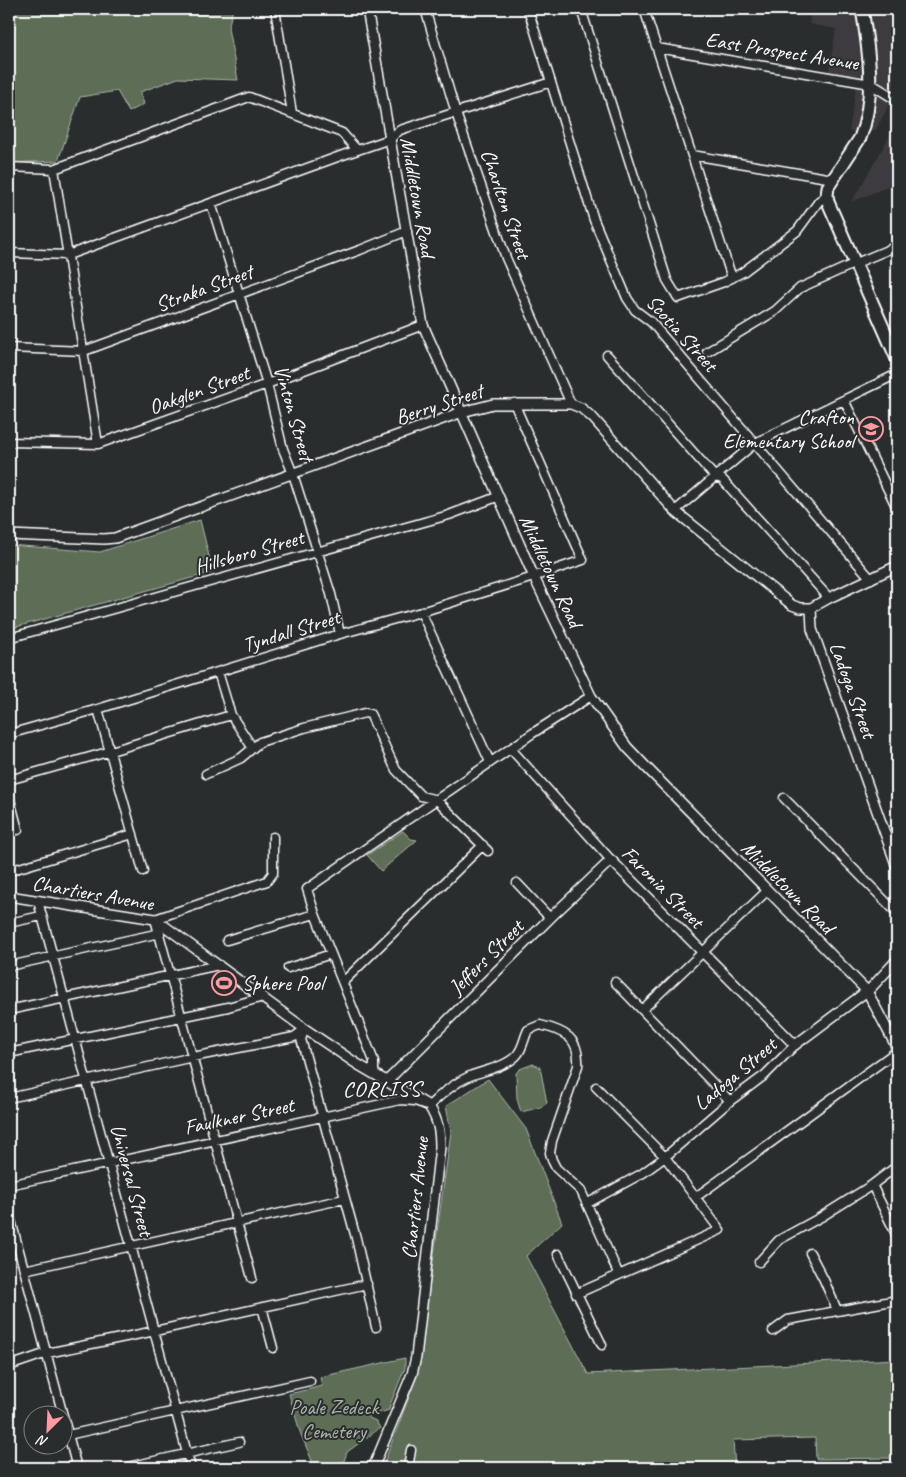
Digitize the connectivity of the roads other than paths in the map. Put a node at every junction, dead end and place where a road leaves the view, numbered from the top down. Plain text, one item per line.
1 (275, 9) edge
2 (367, 9) edge
3 (425, 9) edge
4 (528, 9) edge
5 (581, 9) edge
6 (644, 9) edge
7 (862, 9) edge
8 (657, 48) junction
9 (551, 82) junction
10 (871, 84) junction
11 (897, 100) edge
12 (292, 113) junction
13 (456, 113) junction
14 (390, 139) junction
15 (357, 150) junction
16 (692, 154) junction
17 (9, 167) edge
18 (54, 168) junction
19 (833, 179) junction
20 (827, 198) junction
21 (212, 203) junction
22 (407, 230) junction
23 (897, 246) edge
24 (9, 253) edge
25 (68, 255) junction
26 (855, 263) junction
27 (732, 278) junction
28 (240, 293) junction
29 (423, 325) junction
30 (9, 348) edge
31 (84, 351) junction
32 (707, 352) dead end
33 (607, 355) dead end
34 (897, 359) edge
35 (897, 374) edge
36 (267, 384) junction
37 (844, 400) junction
38 (514, 403) junction
39 (571, 404) junction
40 (462, 412) junction
41 (9, 442) edge
42 (755, 443) junction
43 (98, 444) junction
44 (293, 474) junction
45 (715, 477) junction
46 (498, 497) junction
47 (897, 508) edge
48 (675, 511) junction
49 (9, 535) edge
50 (318, 551) junction
51 (897, 566) edge
52 (534, 577) junction
53 (871, 579) junction
54 (829, 598) junction
55 (811, 608) junction
56 (421, 612) junction
57 (340, 634) junction
58 (9, 638) edge
59 (218, 672) junction
60 (591, 696) junction
61 (98, 709) junction
62 (231, 715) junction
63 (9, 734) edge
64 (252, 747) junction
65 (511, 749) junction
66 (111, 751) junction
67 (490, 762) junction
68 (206, 774) dead end
69 (9, 780) edge
70 (9, 796) edge
71 (784, 798) dead end
72 (437, 800) junction
73 (18, 830) dead end
74 (132, 834) junction
75 (273, 837) dead end
76 (611, 860) junction
77 (897, 866) edge
78 (9, 871) edge
79 (143, 871) dead end
80 (517, 883) dead end
81 (767, 891) junction
82 (9, 896) edge
83 (38, 901) junction
84 (897, 913) edge
85 (315, 914) junction
86 (41, 916) junction
87 (550, 918) junction
88 (156, 919) junction
89 (9, 924) edge
90 (160, 933) junction
91 (227, 940) dead end
92 (703, 953) junction
93 (331, 954) junction
94 (53, 956) junction
95 (897, 960) edge
96 (219, 965) junction
97 (9, 966) edge
98 (288, 968) dead end
99 (171, 974) junction
100 (343, 982) junction
101 (615, 982) dead end
102 (867, 991) junction
103 (263, 997) junction
104 (64, 999) junction
105 (9, 1010) edge
106 (642, 1010) junction
107 (182, 1016) junction
108 (305, 1030) junction
109 (75, 1038) junction
110 (796, 1046) junction
111 (897, 1049) edge
112 (9, 1053) edge
113 (193, 1057) junction
114 (374, 1074) junction
115 (86, 1080) junction
116 (388, 1080) junction
117 (596, 1087) dead end
118 (9, 1098) edge
119 (730, 1101) junction
120 (429, 1106) junction
121 (322, 1117) junction
122 (215, 1140) junction
123 (665, 1157) junction
124 (109, 1162) junction
125 (897, 1166) edge
126 (9, 1185) edge
127 (872, 1185) junction
128 (696, 1197) junction
129 (344, 1198) junction
130 (588, 1203) junction
131 (9, 1213) edge
132 (237, 1223) junction
133 (897, 1236) edge
134 (13, 1243) edge
135 (132, 1246) junction
136 (810, 1253) dead end
137 (558, 1254) dead end
138 (759, 1262) dead end
139 (24, 1270) junction
140 (619, 1275) junction
141 (252, 1278) dead end
142 (367, 1284) junction
143 (576, 1294) junction
144 (897, 1300) edge
145 (262, 1307) junction
146 (837, 1310) junction
147 (376, 1327) dead end
148 (155, 1331) junction
149 (773, 1331) dead end
150 (602, 1345) dead end
151 (273, 1348) dead end
152 (47, 1353) junction
153 (9, 1366) edge
154 (310, 1381) dead end
155 (60, 1404) edge
156 (176, 1411) junction
157 (72, 1434) edge
158 (239, 1442) dead end
159 (72, 1450) edge
160 (411, 1450) dead end
161 (188, 1454) junction
162 (77, 1468) edge
163 (123, 1468) edge
164 (192, 1468) edge
165 (373, 1468) edge
166 (408, 1468) edge

1 - 12 street
2 - 14 street, Middletown Road
3 - 13 street, Charlton Street
4 - 9 street, Scotia Street
5 - 27 street
6 - 8 street
7 - 10 main road
8 - 10 street, East Prospect Avenue
8 - 16 street
9 - 13 street
9 - 42 street, Scotia Street
10 - 11 street, East Prospect Avenue
10 - 19 main road
12 - 15 street
12 - 18 street
13 - 14 street
13 - 39 street, Charlton Street
14 - 15 street
14 - 22 street, Middletown Road
15 - 21 street
16 - 19 street
16 - 27 street
17 - 18 street
18 - 25 street
19 - 20 main road
20 - 26 main road
20 - 27 street
21 - 25 street
21 - 28 street, Vinton Street
22 - 28 street, Straka Street
22 - 29 street, Middletown Road
23 - 26 street
24 - 25 street
25 - 31 street
26 - 32 street
26 - 34 main road
28 - 31 street, Straka Street
28 - 36 street, Vinton Street
29 - 36 street, Oakglen Street
29 - 40 street, Middletown Road
30 - 31 street, Straka Street
31 - 43 street
33 - 45 street
35 - 37 street
36 - 43 street, Oakglen Street
36 - 44 street, Vinton Street
37 - 42 street
37 - 47 street
38 - 39 street, Berry Street
38 - 40 street, Berry Street
38 - 52 street, Tyndall Street
39 - 48 street, Berry Street
40 - 44 street, Berry Street
40 - 46 street, Middletown Road
41 - 43 street, Oakglen Street
42 - 45 street
42 - 53 street, Scotia Street
44 - 49 street, Berry Street
44 - 50 street, Vinton Street
45 - 48 street
45 - 54 street
46 - 50 street, Hillsboro Street
46 - 52 street, Middletown Road
48 - 55 street, Berry Street
50 - 57 street, Vinton Street
50 - 58 street, Hillsboro Street
51 - 53 street
52 - 56 street, Tyndall Street
52 - 60 street, Middletown Road
53 - 54 street
54 - 55 street
55 - 77 street, Ladoga Street
56 - 57 street, Tyndall Street
56 - 67 street
57 - 59 street, Tyndall Street
59 - 61 street, Tyndall Street
59 - 62 street
60 - 65 street
60 - 81 street, Middletown Road
61 - 63 street, Tyndall Street
61 - 66 street
62 - 64 street
62 - 66 street
64 - 68 street
64 - 72 street
65 - 67 street
65 - 76 street, Faronia Street
66 - 69 street
66 - 74 street
67 - 72 street
70 - 73 street
71 - 84 street
72 - 85 street
72 - 100 street
74 - 78 street
74 - 79 street
75 - 88 street
76 - 87 street, Jeffers Street
76 - 92 street, Faronia Street
80 - 87 street
81 - 92 street
81 - 102 street, Middletown Road
82 - 83 street, Chartiers Avenue
83 - 86 street, Universal Street
83 - 88 street, Chartiers Avenue
85 - 91 street
85 - 93 street
86 - 89 street
86 - 94 street, Universal Street
87 - 116 street, Jeffers Street
88 - 90 street
88 - 96 street, Chartiers Avenue
90 - 94 street
90 - 99 street
92 - 106 street
92 - 110 street, Faronia Street
93 - 98 street
93 - 100 street
94 - 97 street
94 - 104 street, Universal Street
95 - 102 street, Ladoga Street
96 - 99 street
96 - 103 street, Chartiers Avenue
99 - 104 street
99 - 107 street
100 - 114 street
101 - 106 street
102 - 110 street, Ladoga Street
102 - 111 street, Middletown Road
103 - 107 street
103 - 108 street, Chartiers Avenue
104 - 105 street
104 - 109 street, Universal Street
106 - 119 street
107 - 109 street
107 - 113 street
108 - 113 street
108 - 114 street, Chartiers Avenue
108 - 121 street
109 - 112 street
109 - 115 street, Universal Street
110 - 119 street, Ladoga Street
111 - 128 street
113 - 115 street
113 - 122 street
114 - 116 street, Chartiers Avenue
115 - 118 street
115 - 124 street, Universal Street
116 - 120 street, Chartiers Avenue
117 - 123 street
119 - 123 street, Ladoga Street
120 - 121 street, Faulkner Street
120 - 130 street
120 - 165 street, Chartiers Avenue
121 - 122 street, Faulkner Street
121 - 129 street
122 - 124 street, Faulkner Street
122 - 132 street
123 - 128 street
123 - 130 street, Ladoga Street
124 - 126 street, Faulkner Street
124 - 135 street, Universal Street
125 - 127 street
127 - 133 street
127 - 138 street
128 - 140 street
129 - 132 street
129 - 142 street
130 - 140 street
131 - 134 street
132 - 135 street
132 - 141 street
134 - 139 street
135 - 139 street
135 - 148 street, Universal Street
136 - 146 street
137 - 143 street
139 - 152 street
140 - 143 street
142 - 145 street
142 - 147 street
143 - 150 street
144 - 146 street
145 - 148 street
145 - 151 street
146 - 149 street
148 - 152 street
148 - 156 street, Universal Street
152 - 153 street
152 - 155 street
154 - 156 street
156 - 157 street
156 - 161 street, Universal Street
158 - 161 street
159 - 162 street
160 - 166 street
161 - 163 street
161 - 164 street, Universal Street

